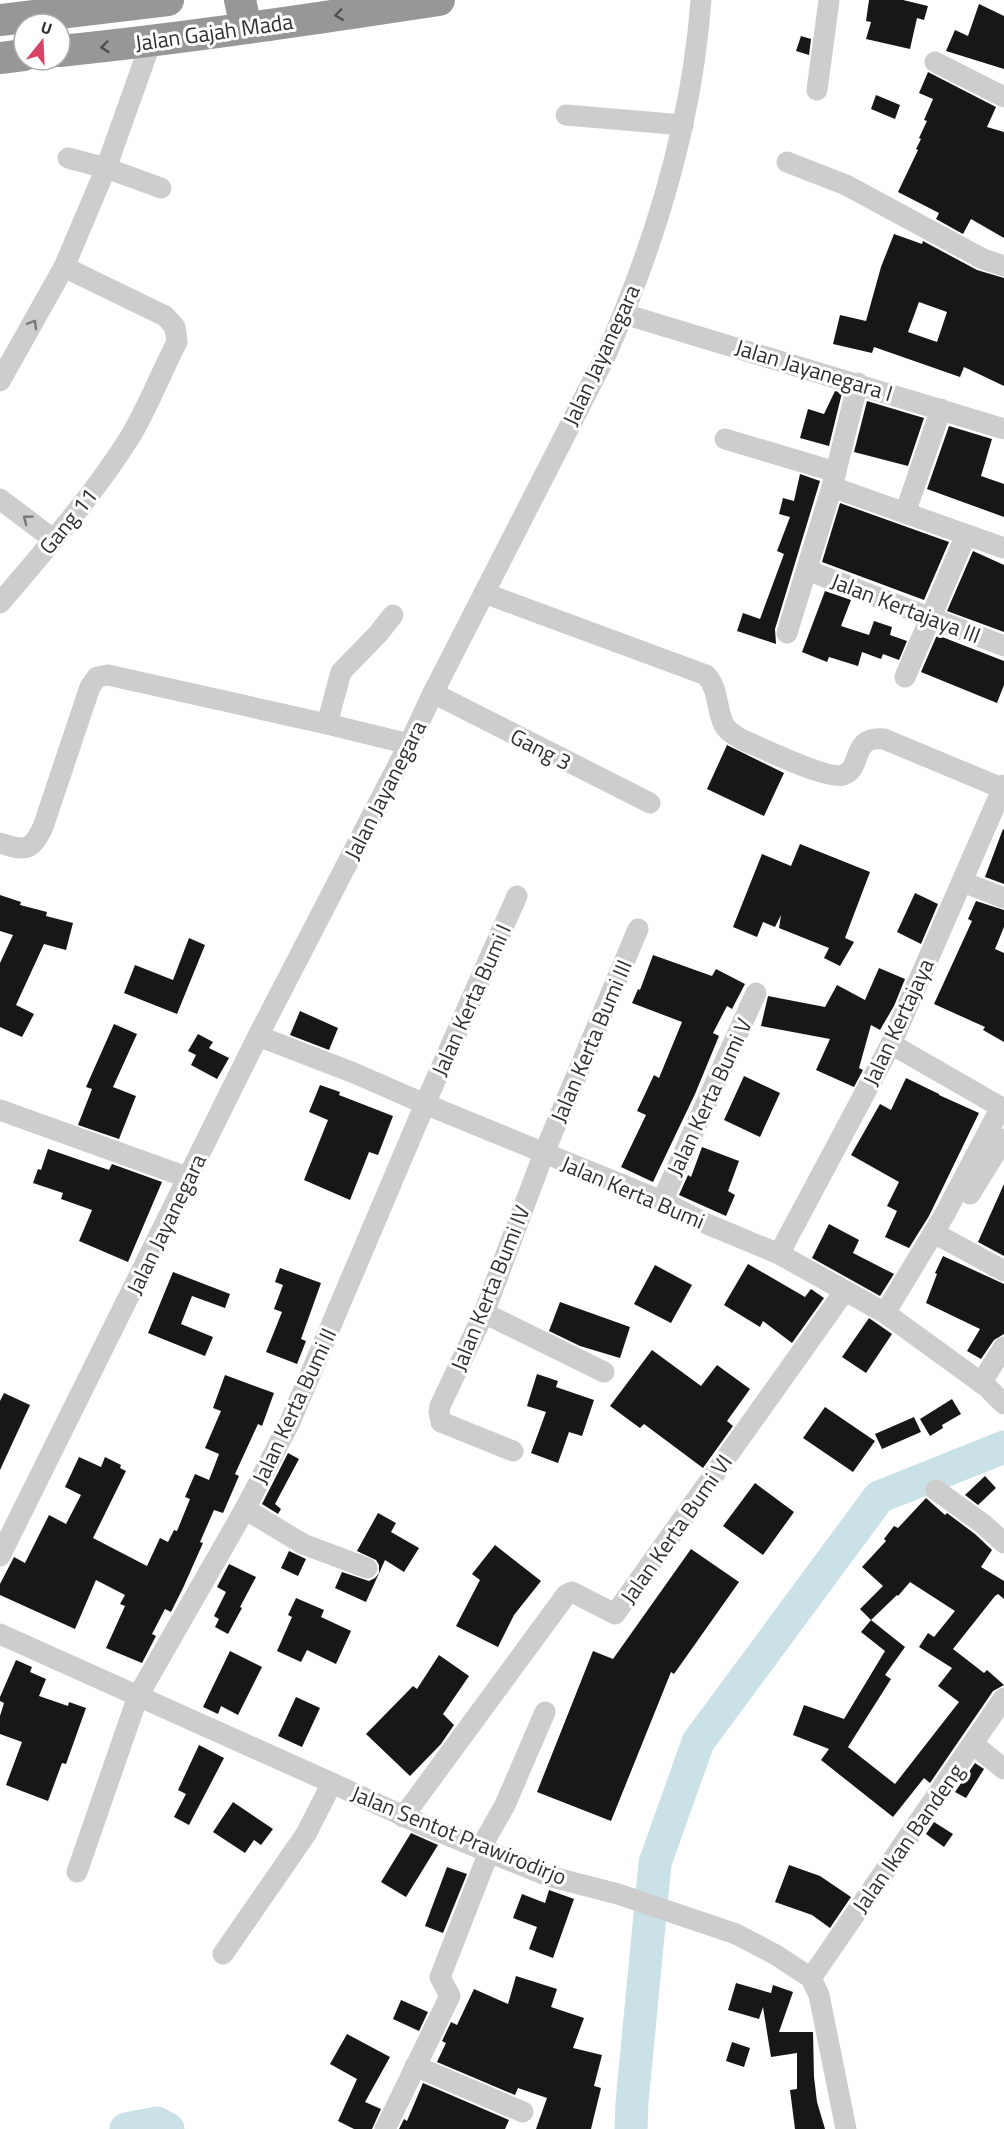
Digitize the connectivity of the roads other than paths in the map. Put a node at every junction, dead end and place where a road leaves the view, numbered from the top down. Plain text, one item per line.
1 (168, 0) edge
2 (439, 0) edge
3 (701, 0) edge
4 (829, 0) edge
5 (82, 4) edge
6 (258, 13) edge
7 (0, 20) edge
8 (151, 42) junction
9 (72, 50) edge
10 (935, 62) dead end
11 (817, 90) dead end
12 (1004, 97) edge
13 (566, 115) dead end
14 (683, 125) junction
15 (68, 158) dead end
16 (787, 162) dead end
17 (105, 168) junction
18 (161, 188) dead end
19 (1004, 266) edge
20 (64, 267) junction
21 (624, 314) junction
22 (1, 376) edge
23 (858, 383) junction
24 (941, 409) junction
25 (1004, 429) edge
26 (725, 439) dead end
27 (834, 479) junction
28 (0, 499) edge
29 (905, 513) junction
30 (966, 535) junction
31 (54, 540) junction
32 (1004, 548) edge
33 (807, 570) junction
34 (484, 593) junction
35 (0, 603) edge
36 (393, 615) dead end
37 (931, 618) junction
38 (787, 633) dead end
39 (1004, 646) edge
40 (905, 677) dead end
41 (433, 693) junction
42 (327, 724) junction
43 (409, 744) junction
44 (1003, 787) edge
45 (650, 803) dead end
46 (0, 843) edge
47 (963, 882) junction
48 (517, 896) dead end
49 (1004, 898) edge
50 (638, 929) dead end
51 (756, 993) dead end
52 (258, 1036) junction
53 (891, 1044) junction
54 (425, 1104) junction
55 (0, 1110) edge
56 (1001, 1122) edge
57 (544, 1154) junction
58 (189, 1178) junction
59 (662, 1201) junction
60 (934, 1233) junction
61 (779, 1254) junction
62 (1004, 1271) edge
63 (844, 1292) junction
64 (484, 1312) junction
65 (885, 1313) junction
66 (1004, 1347) edge
67 (604, 1372) dead end
68 (984, 1385) junction
69 (1004, 1404) edge
70 (513, 1451) dead end
71 (936, 1490) dead end
72 (245, 1509) junction
73 (1004, 1544) edge
74 (0, 1556) edge
75 (367, 1568) dead end
76 (0, 1634) edge
77 (138, 1696) junction
78 (1004, 1698) edge
79 (545, 1712) dead end
80 (973, 1744) junction
81 (1004, 1769) edge
82 (332, 1783) junction
83 (403, 1817) junction
84 (484, 1851) junction
85 (77, 1872) dead end
86 (224, 1954) dead end
87 (811, 1978) junction
88 (415, 2066) junction
89 (523, 2112) dead end
90 (385, 2129) edge
91 (846, 2129) edge

1 - 5 highway, Jalan Gajah Mada
2 -> 6 highway, Jalan Gajah Mada
3 - 14 street, Jalan Jayanegara
4 - 11 street
5 - 7 highway, Jalan Gajah Mada
6 - 8 highway, Jalan Gajah Mada
8 -> 9 highway, Jalan Gajah Mada
8 - 17 street
10 - 12 street
13 - 14 street
14 - 21 street, Jalan Jayanegara
15 - 17 street
16 - 19 street
17 - 18 street
17 - 20 street
22 -> 20 street
20 - 31 street, Gang 11
21 - 23 street, Jalan Jayanegara I
21 - 34 street, Jalan Jayanegara
23 - 24 street, Jalan Jayanegara I
23 - 27 street
24 - 25 street, Jalan Jayanegara I
24 - 29 street
26 - 27 street
27 - 29 street
27 - 33 street
31 -> 28 street
29 - 30 street
30 - 32 street
30 - 37 street
31 - 35 street, Gang 11
33 - 37 street, Jalan Kertajaya III
33 - 38 street
34 - 41 street, Jalan Jayanegara
34 - 44 street
36 - 42 street
37 - 39 street, Jalan Kertajaya III
37 - 40 street
41 - 43 street, Jalan Jayanegara
41 - 45 street, Gang 3
42 - 43 street
42 - 46 street
43 - 52 street, Jalan Jayanegara
44 - 47 street, Jalan Kertajaya
47 - 49 street
47 - 53 street, Jalan Kertajaya
48 - 54 street, Jalan Kerta Bumi I
50 - 57 street, Jalan Kerta Bumi III
51 - 59 street, Jalan Kerta Bumi V
52 - 54 street, Jalan Kerta Bumi
52 - 58 street, Jalan Jayanegara
53 - 56 street
53 - 61 street, Jalan Kertajaya
54 - 57 street, Jalan Kerta Bumi
54 - 72 street, Jalan Kerta Bumi II
55 - 58 street
56 - 60 street
57 - 59 street, Jalan Kerta Bumi
57 - 64 street, Jalan Kerta Bumi IV
58 - 74 street, Jalan Jayanegara
59 - 61 street, Jalan Kerta Bumi
60 - 62 street
60 - 65 street
61 - 63 street, Jalan Kerta Bumi
63 - 65 street, Jalan Kerta Bumi
63 - 83 street, Jalan Kerta Bumi VI
64 - 67 street
64 - 70 street, Jalan Kerta Bumi IV
65 - 68 street, Jalan Kerta Bumi
66 - 68 street
68 - 69 street, Jalan Kerta Bumi
71 - 73 street
72 - 75 street
72 - 77 street, Jalan Kerta Bumi II
76 - 77 street, Jalan Sentot Prawirodirjo
77 - 82 street, Jalan Sentot Prawirodirjo
77 - 85 street, Jalan Kerta Bumi II
78 - 80 street, Jalan Ikan Bandeng
79 - 84 street
80 - 81 street
80 - 87 street, Jalan Ikan Bandeng
82 - 83 street, Jalan Sentot Prawirodirjo
82 - 86 street
83 - 84 street, Jalan Sentot Prawirodirjo
84 - 87 street, Jalan Sentot Prawirodirjo
84 - 88 street
87 - 91 street
88 - 89 street
88 - 90 street

